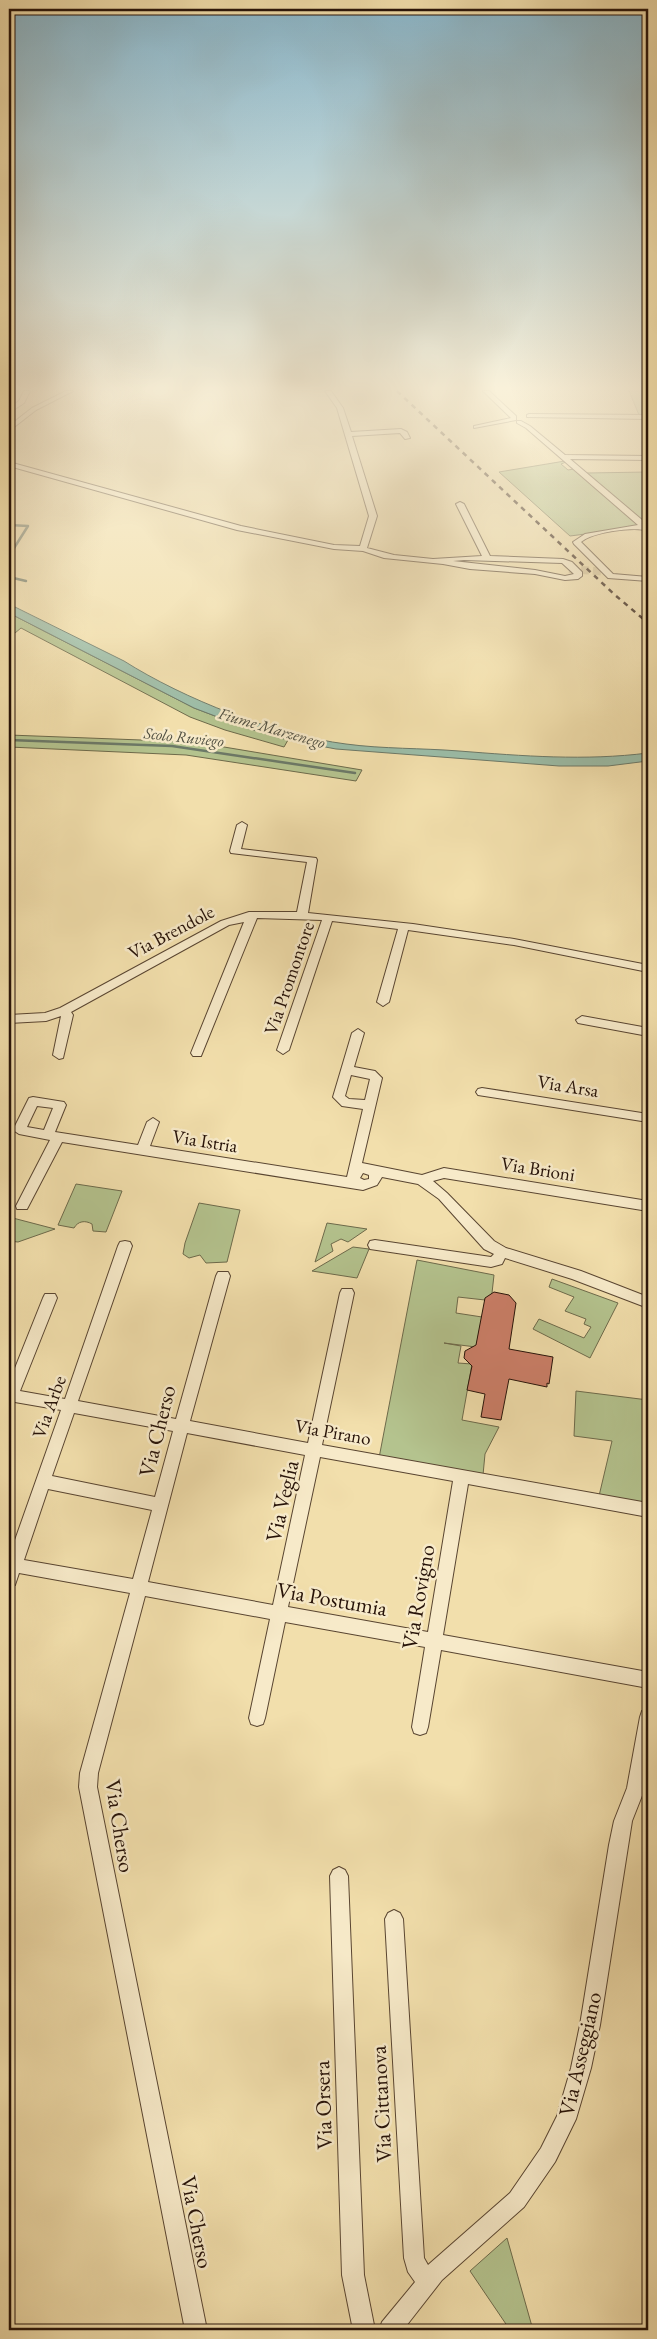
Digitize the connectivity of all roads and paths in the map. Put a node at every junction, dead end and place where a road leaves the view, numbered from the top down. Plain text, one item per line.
1 (138, 500) edge
2 (368, 500) edge
3 (614, 500) edge
4 (460, 504) dead end
5 (646, 528) edge
6 (361, 552) junction
7 (487, 559) junction
8 (436, 561) junction
9 (569, 569) tunnel mouth
10 (609, 572) tunnel mouth
11 (648, 574) edge
12 (648, 578) edge
13 (242, 825) dead end
14 (249, 916) junction
15 (302, 916) junction
16 (328, 918) junction
17 (404, 926) junction
18 (648, 969) edge
19 (382, 1002) dead end
20 (64, 1011) junction
21 (9, 1019) edge
22 (582, 1020) dead end
23 (648, 1032) edge
24 (358, 1033) dead end
25 (283, 1050) dead end
26 (198, 1052) dead end
27 (59, 1055) dead end
28 (346, 1070) junction
29 (482, 1092) dead end
30 (370, 1105) junction
31 (648, 1118) edge
32 (153, 1122) dead end
33 (142, 1150) junction
34 (355, 1177) junction
35 (422, 1180) junction
36 (22, 1206) dead end
37 (648, 1206) edge
38 (375, 1245) dead end
39 (126, 1246) dead end
40 (502, 1252) junction
41 (223, 1276) dead end
42 (346, 1293) dead end
43 (50, 1298) dead end
44 (648, 1303) edge
45 (10, 1395) edge
46 (71, 1406) junction
47 (182, 1425) junction
48 (315, 1449) junction
49 (462, 1475) junction
50 (43, 1481) junction
51 (161, 1505) junction
52 (648, 1510) edge
53 (12, 1564) edge
54 (9, 1580) edge
55 (140, 1588) junction
56 (279, 1613) junction
57 (433, 1640) junction
58 (648, 1680) edge
59 (648, 1717) edge
60 (257, 1718) dead end
61 (420, 1727) dead end
62 (339, 1876) dead end
63 (394, 1919) dead end
64 (428, 2282) junction
65 (196, 2330) edge
66 (364, 2330) edge
67 (390, 2330) edge

1 - 6 street
2 - 6 street
3 - 5 street
4 - 7 street
5 - 12 street
6 - 8 street
7 - 8 street
7 - 8 street
8 - 9 street
10 - 11 street
13 - 15 street
14 - 15 street, Via Brendole
14 - 20 street, Via Brendole
14 - 26 street
15 - 16 street, Via Brendole
16 - 17 street, Via Brendole
16 - 25 street, Via Promontore
17 - 18 street, Via Brendole
17 - 19 street
20 - 21 street, Via Brendole
20 - 27 street
22 - 23 street
24 - 28 street
28 - 30 street
28 - 30 street
29 - 31 street, Via Arsa
30 - 34 street
32 - 33 street
33 - 34 street, Via Istria
33 - 36 street, Via Istria
34 - 35 street, Via Istria
35 - 37 street, Via Brioni
35 - 40 street, Via Istria
38 - 40 street
39 - 46 street, Via Arbe
40 - 44 street, Via Istria
41 - 47 street, Via Cherso
42 - 48 street, Via Veglia
43 - 45 street, Via Pirano
45 - 46 street, Via Pirano
46 - 47 street, Via Pirano
46 - 50 street, Via Arbe
47 - 48 street, Via Pirano
47 - 51 street, Via Cherso
48 - 49 street, Via Pirano
48 - 56 street, Via Veglia
49 - 52 street, Via Pirano
49 - 57 street, Via Rovigno
50 - 51 street
50 - 53 street, Via Arbe
51 - 55 street, Via Cherso
53 - 54 street, Via Arbe
53 - 55 street, Via Postumia
55 - 56 street, Via Postumia
55 - 65 street, Via Cherso
56 - 57 street, Via Postumia
56 - 60 street, Via Veglia
57 - 58 street, Via Postumia
57 - 61 street, Via Rovigno
59 - 64 street, Via Asseggiano
62 - 66 street, Via Orsera
63 - 64 street, Via Cittanova
64 - 67 street, Via Asseggiano

